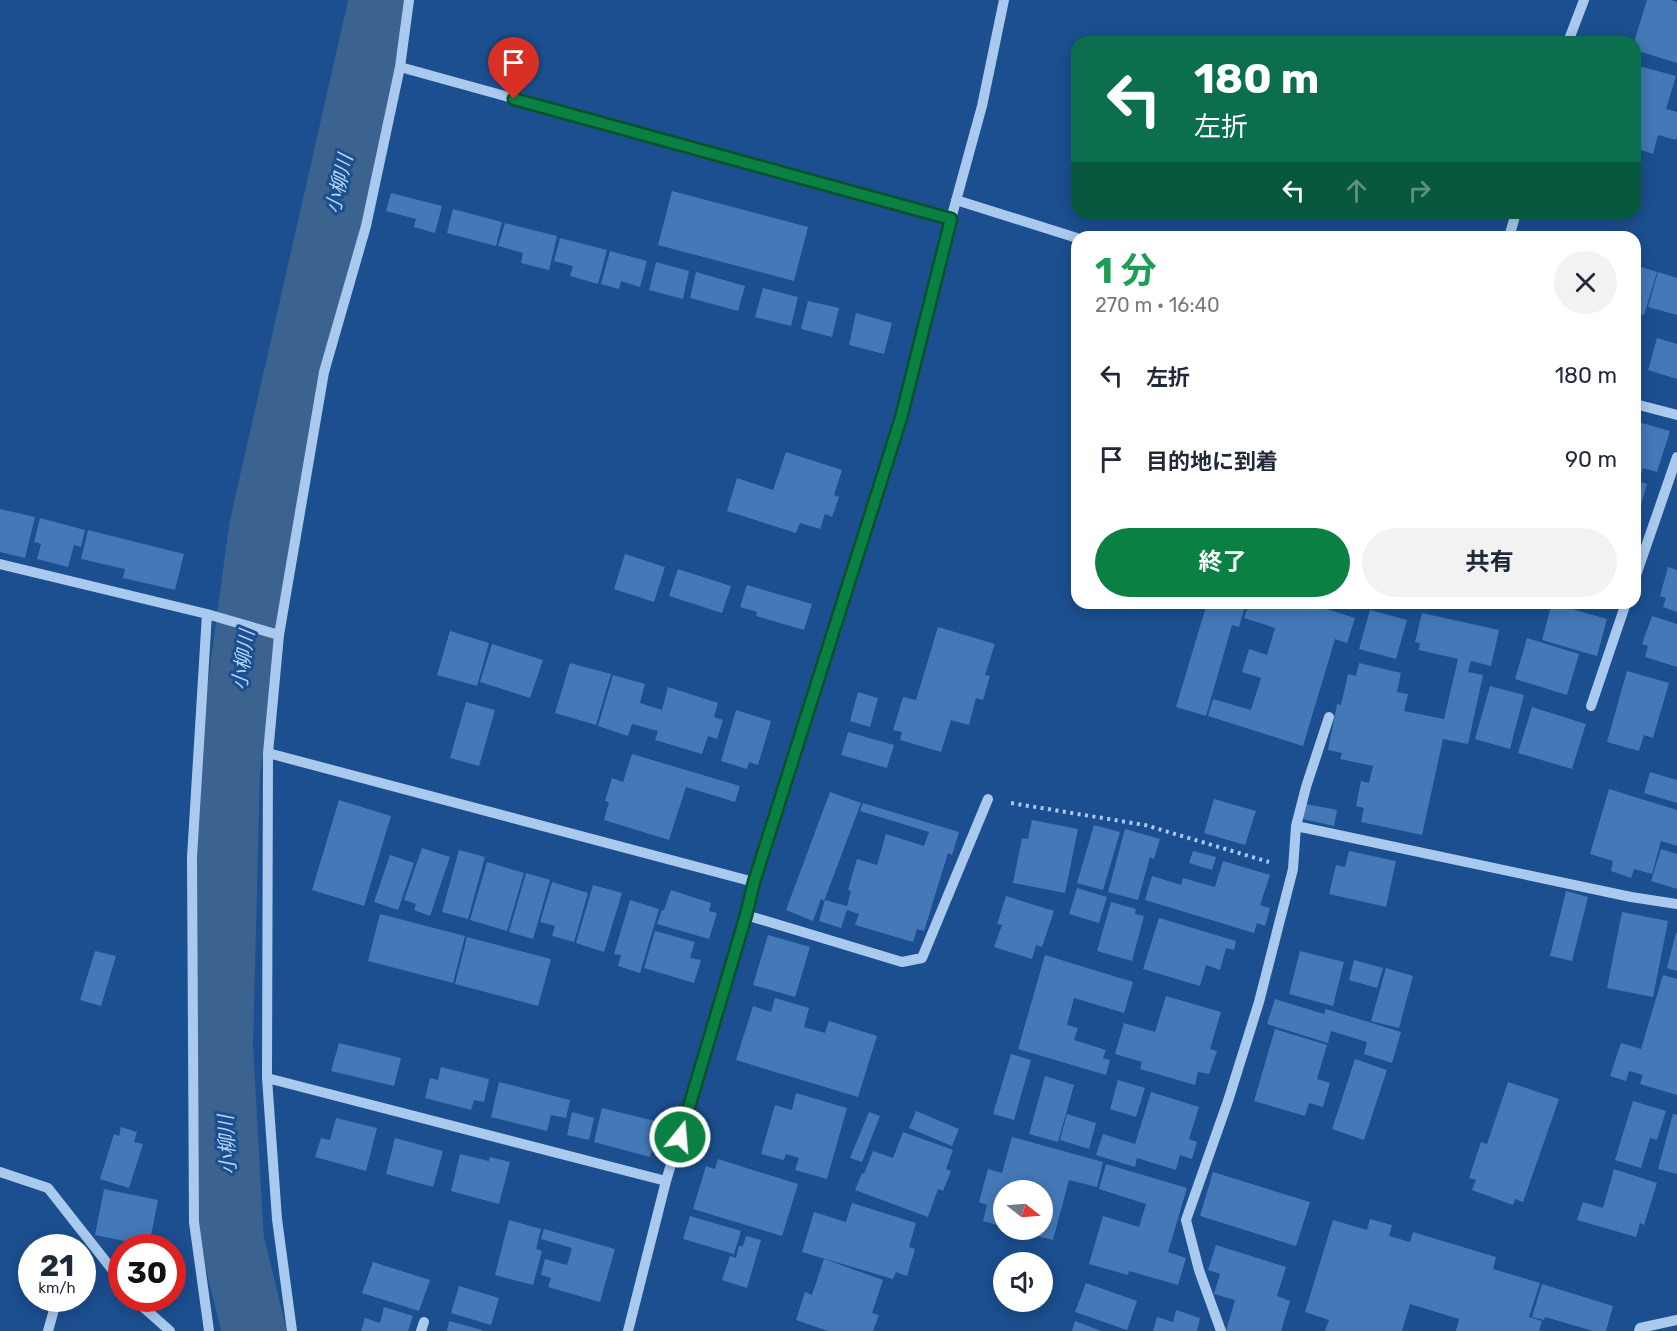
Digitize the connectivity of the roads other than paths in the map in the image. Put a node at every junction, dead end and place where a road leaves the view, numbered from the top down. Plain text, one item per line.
1 (409, 0) edge
2 (1004, 0) edge
3 (1584, 0) edge
4 (1570, 36) edge
5 (400, 67) junction
6 (956, 200) junction
7 (951, 219) junction
8 (1071, 236) edge
9 (1641, 405) edge
10 (1677, 414) edge
11 (1677, 457) edge
12 (1641, 561) edge
13 (0, 564) edge
14 (1624, 609) edge
15 (207, 614) junction
16 (279, 634) junction
17 (1591, 706) dead end
18 (1329, 717) dead end
19 (268, 753) junction
20 (988, 799) road end
21 (1296, 826) junction
22 (754, 882) junction
23 (1677, 904) edge
24 (746, 915) junction
25 (267, 1078) junction
26 (0, 1172) edge
27 (666, 1181) junction
28 (108, 1264) edge
29 (53, 1312) edge
30 (149, 1312) edge
31 (1677, 1320) edge
32 (48, 1331) edge
33 (170, 1331) edge
34 (209, 1331) edge
35 (292, 1331) edge
36 (628, 1331) edge
37 (1221, 1331) edge
38 (1639, 1331) edge

1 - 5 street
2 - 6 street
3 - 4 street
5 - 7 street
5 - 16 street
6 - 7 street
6 - 8 street
7 - 22 street
9 - 10 street
11 - 12 street
13 - 15 street
14 - 17 street
15 - 16 street
15 - 34 street
16 - 19 street
18 - 21 street
19 - 22 street
19 - 25 street
20 - 24 street
21 - 23 street
21 - 37 street
22 - 24 street
24 - 27 street
25 - 27 street
25 - 35 street
26 - 28 street
27 - 36 street
29 - 32 street
30 - 33 street
31 - 38 street

